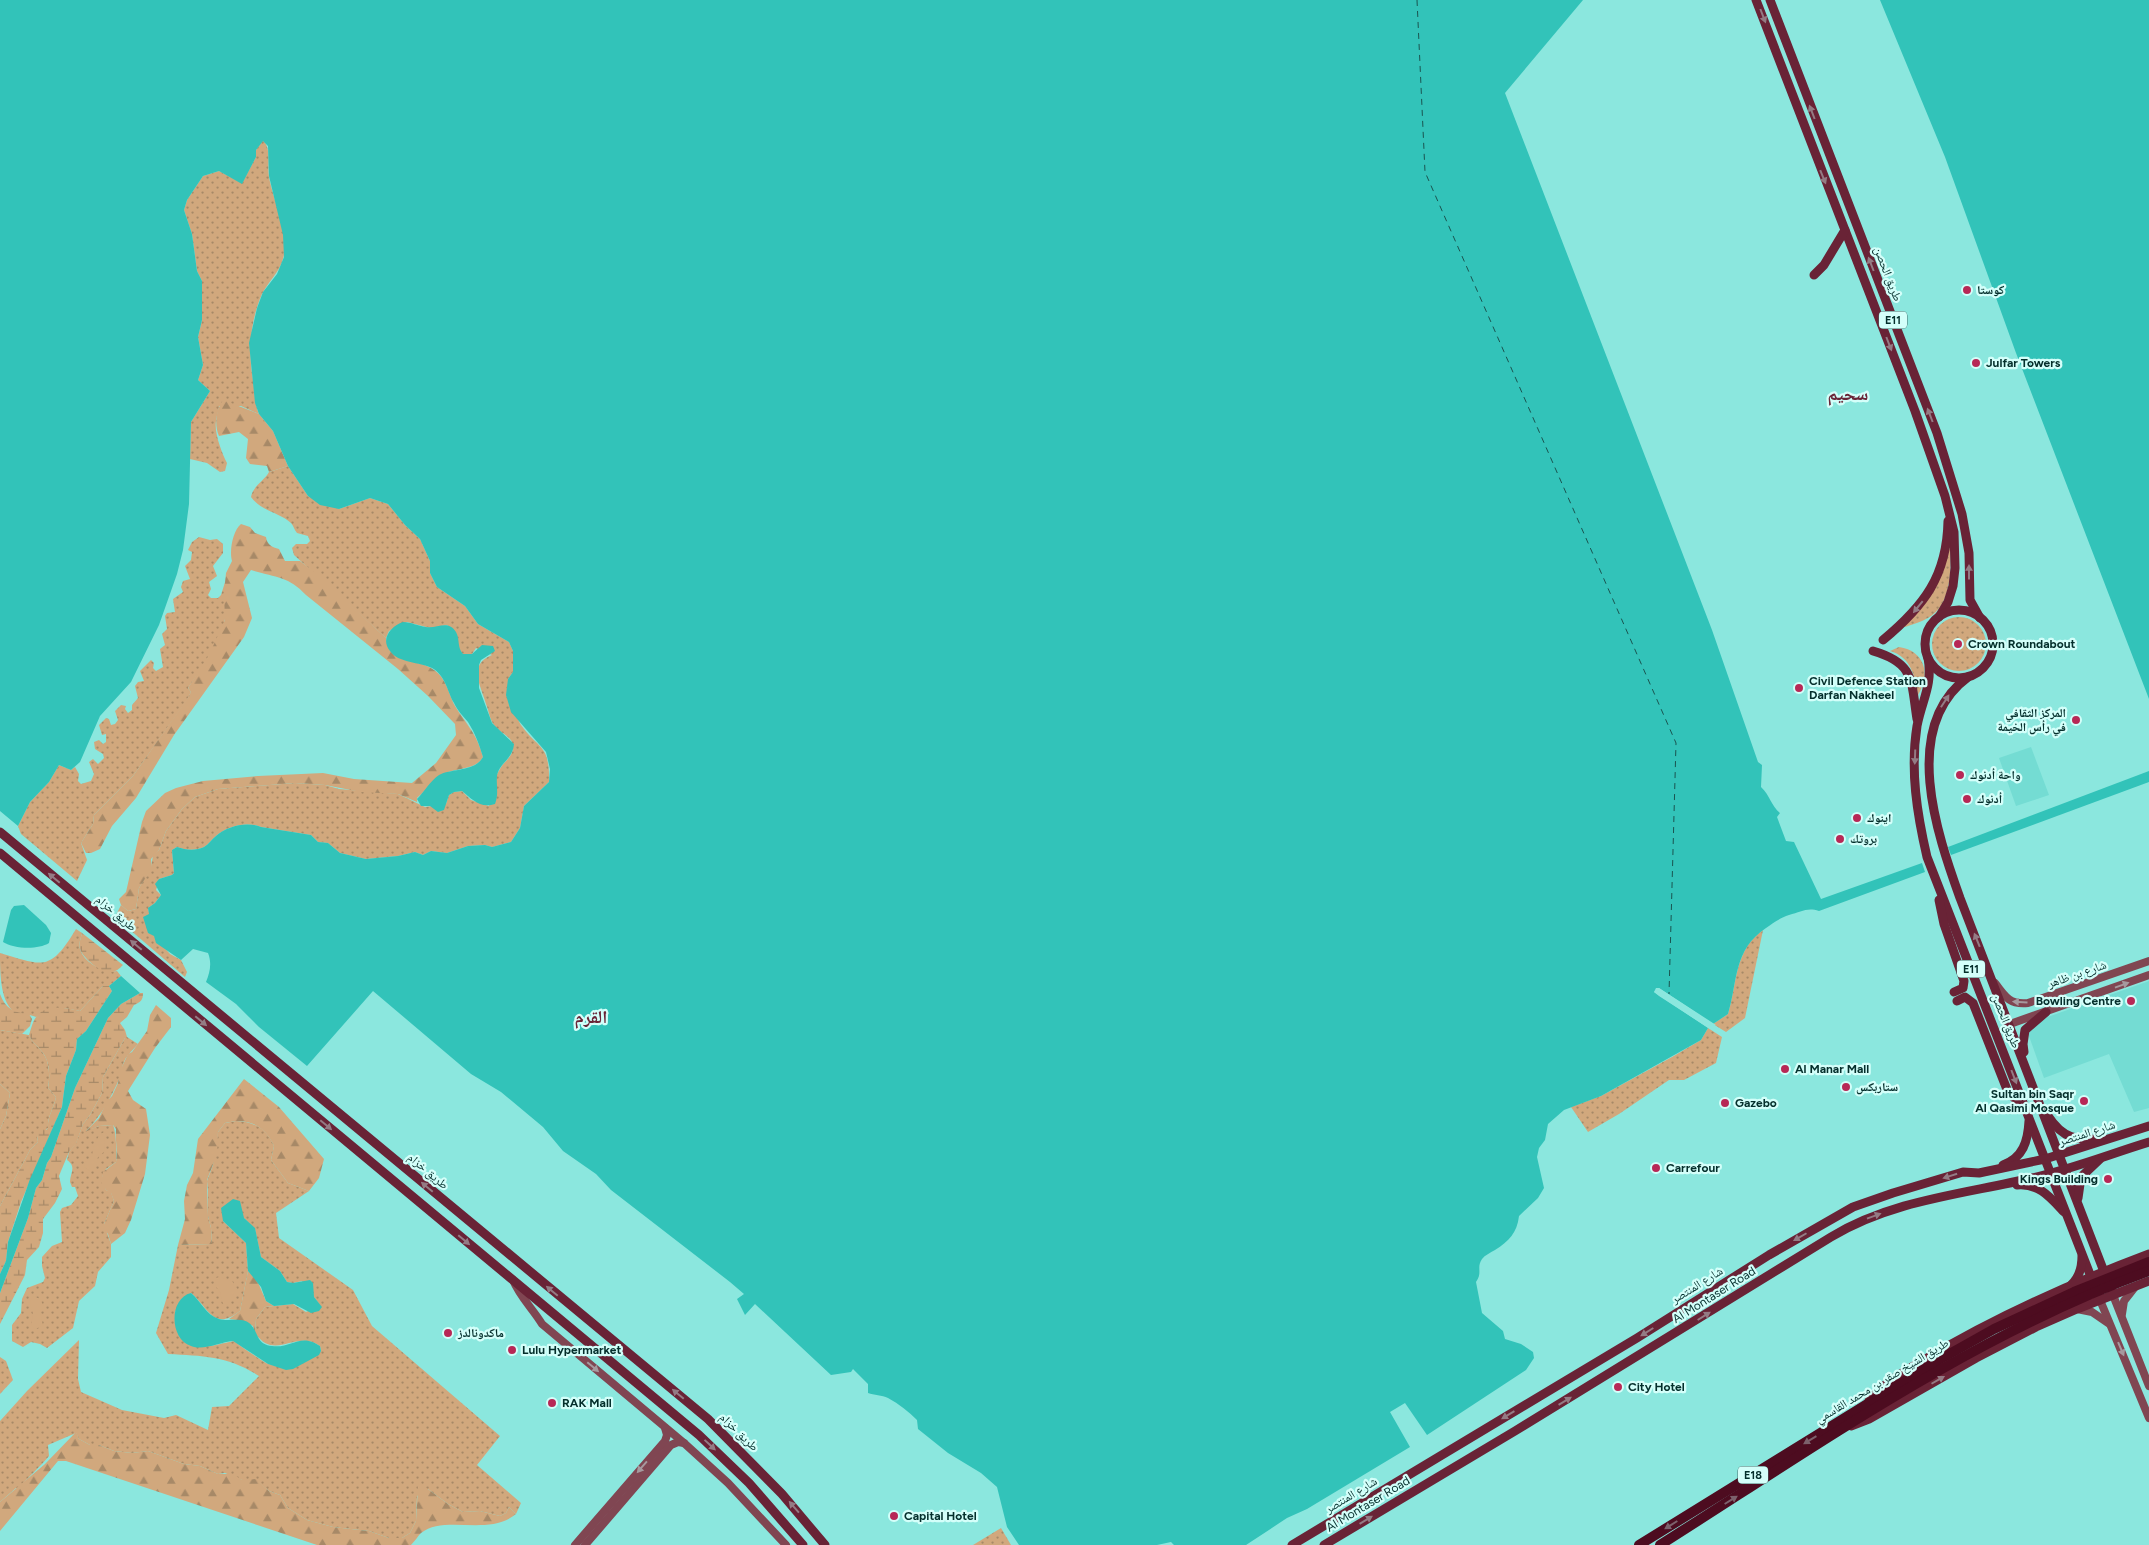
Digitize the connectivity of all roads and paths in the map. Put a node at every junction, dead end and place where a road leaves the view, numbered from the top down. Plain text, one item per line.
1 (1756, 0) edge
2 (1770, 0) edge
3 (1845, 230) junction
4 (1814, 275) dead end
5 (1945, 496) junction
6 (1940, 616) junction
7 (1980, 618) junction
8 (1882, 640) dead end
9 (1873, 651) dead end
10 (1928, 658) junction
11 (1968, 677) junction
12 (1918, 724) junction
13 (0, 832) edge
14 (0, 853) edge
15 (1939, 887) junction
16 (1960, 943) junction
17 (2149, 962) edge
18 (2149, 975) edge
19 (1993, 980) junction
20 (2046, 1012) junction
21 (2010, 1024) junction
22 (2027, 1069) junction
23 (2040, 1103) junction
24 (2028, 1113) junction
25 (2149, 1126) edge
26 (2109, 1139) junction
27 (2149, 1142) edge
28 (2060, 1156) junction
29 (2104, 1156) junction
30 (2045, 1159) junction
31 (2065, 1169) junction
32 (1979, 1173) junction
33 (2050, 1173) junction
34 (1984, 1189) junction
35 (2078, 1203) junction
36 (1853, 1207) junction
37 (2068, 1217) junction
38 (1834, 1235) junction
39 (2082, 1253) junction
40 (2097, 1253) junction
41 (2149, 1254) edge
42 (2149, 1262) edge
43 (2149, 1271) edge
44 (2104, 1272) junction
45 (2128, 1275) junction
46 (2091, 1277) junction
47 (513, 1280) junction
48 (2149, 1281) edge
49 (2113, 1295) junction
50 (2075, 1296) junction
51 (2100, 1300) junction
52 (2122, 1318) junction
53 (2111, 1326) junction
54 (2149, 1386) edge
55 (2149, 1418) edge
56 (665, 1428) junction
57 (684, 1443) junction
58 (797, 1537) junction
59 (575, 1545) edge
60 (585, 1545) edge
61 (786, 1545) edge
62 (803, 1545) edge
63 (809, 1545) edge
64 (825, 1545) edge
65 (1292, 1545) edge
66 (1324, 1545) edge
67 (1639, 1545) edge
68 (1660, 1545) edge

1 -> 3 main road, طريق الحصن / E11
7 -> 2 main road, طريق الحصن / E11
3 - 4 main road
3 -> 5 main road, طريق الحصن / E11
5 - 6 main road, طريق الحصن / E11
5 -> 8 main road
6 - 7 main road
6 - 10 main road
7 - 11 main road
9 - 12 main road
10 - 11 main road
10 - 12 main road, طريق الحصن / E11
19 -> 11 main road, طريق الحصن / E11
12 -> 15 main road, طريق الحصن / E11
64 -> 13 main road, طريق خزام
14 -> 47 main road
15 - 16 main road, طريق الحصن / E11
15 - 24 main road
16 - 21 main road
16 -> 24 main road, طريق الحصن / E11
17 - 18 street
17 -> 19 street, شارع بن ظاهر
20 -> 18 street, شارع بن ظاهر
19 - 21 main road, طريق الحصن / E11
20 - 21 street, شارع بن ظاهر
20 - 22 main road
21 - 22 main road, طريق الحصن / E11
22 - 23 main road, طريق الحصن / E11
23 - 26 main road
23 - 28 main road, طريق الحصن / E11
24 - 30 main road, طريق الحصن / E11
24 - 32 main road
25 - 26 main road, شارع المنتصر
26 - 28 main road, شارع المنتصر
27 - 29 main road, Al Montaser Road
28 - 30 main road, شارع المنتصر
28 - 31 main road, طريق الحصن / E11
29 - 31 main road, Al Montaser Road
29 - 35 main road
30 - 32 main road, شارع المنتصر
30 - 33 main road, طريق الحصن / E11
31 - 33 main road, Al Montaser Road
31 - 35 main road, طريق الحصن / E11
32 -> 36 main road, شارع المنتصر
33 - 34 main road, Al Montaser Road
33 - 37 main road, طريق الحصن / E11
34 - 37 main road
38 -> 34 main road, Al Montaser Road
35 - 40 main road, طريق الحصن / E11
36 - 38 main road
36 -> 65 main road, شارع المنتصر
37 - 39 main road, طريق الحصن / E11
66 -> 38 main road, Al Montaser Road
39 - 46 main road, طريق الحصن / E11
39 - 50 main road
40 - 44 main road, طريق الحصن / E11
40 - 45 main road
41 - 45 main road
42 - 45 highway, طريق الشيخ صقر بن محمد القاسمي / E18
43 - 45 highway, طريق الشيخ صقر بن محمد القاسمي / E18
44 - 45 main road
44 - 46 main road
44 - 49 main road, طريق الحصن / E11
45 - 48 main road
45 - 49 main road
45 - 50 highway, طريق الشيخ صقر بن محمد القاسمي / E18
45 - 52 street
46 - 50 main road
46 - 51 main road, طريق الحصن / E11
47 -> 56 street
47 -> 58 main road
49 - 51 main road
49 - 52 street
50 - 51 main road
50 - 53 street
50 -> 67 highway, طريق الشيخ صقر بن محمد القاسمي / E18
68 -> 50 highway, طريق الشيخ صقر بن محمد القاسمي / E18
51 - 53 street
52 - 54 street
53 -> 55 street
56 - 57 street
56 -> 59 street
57 - 60 street
57 - 61 street
58 - 62 main road
58 - 63 main road

